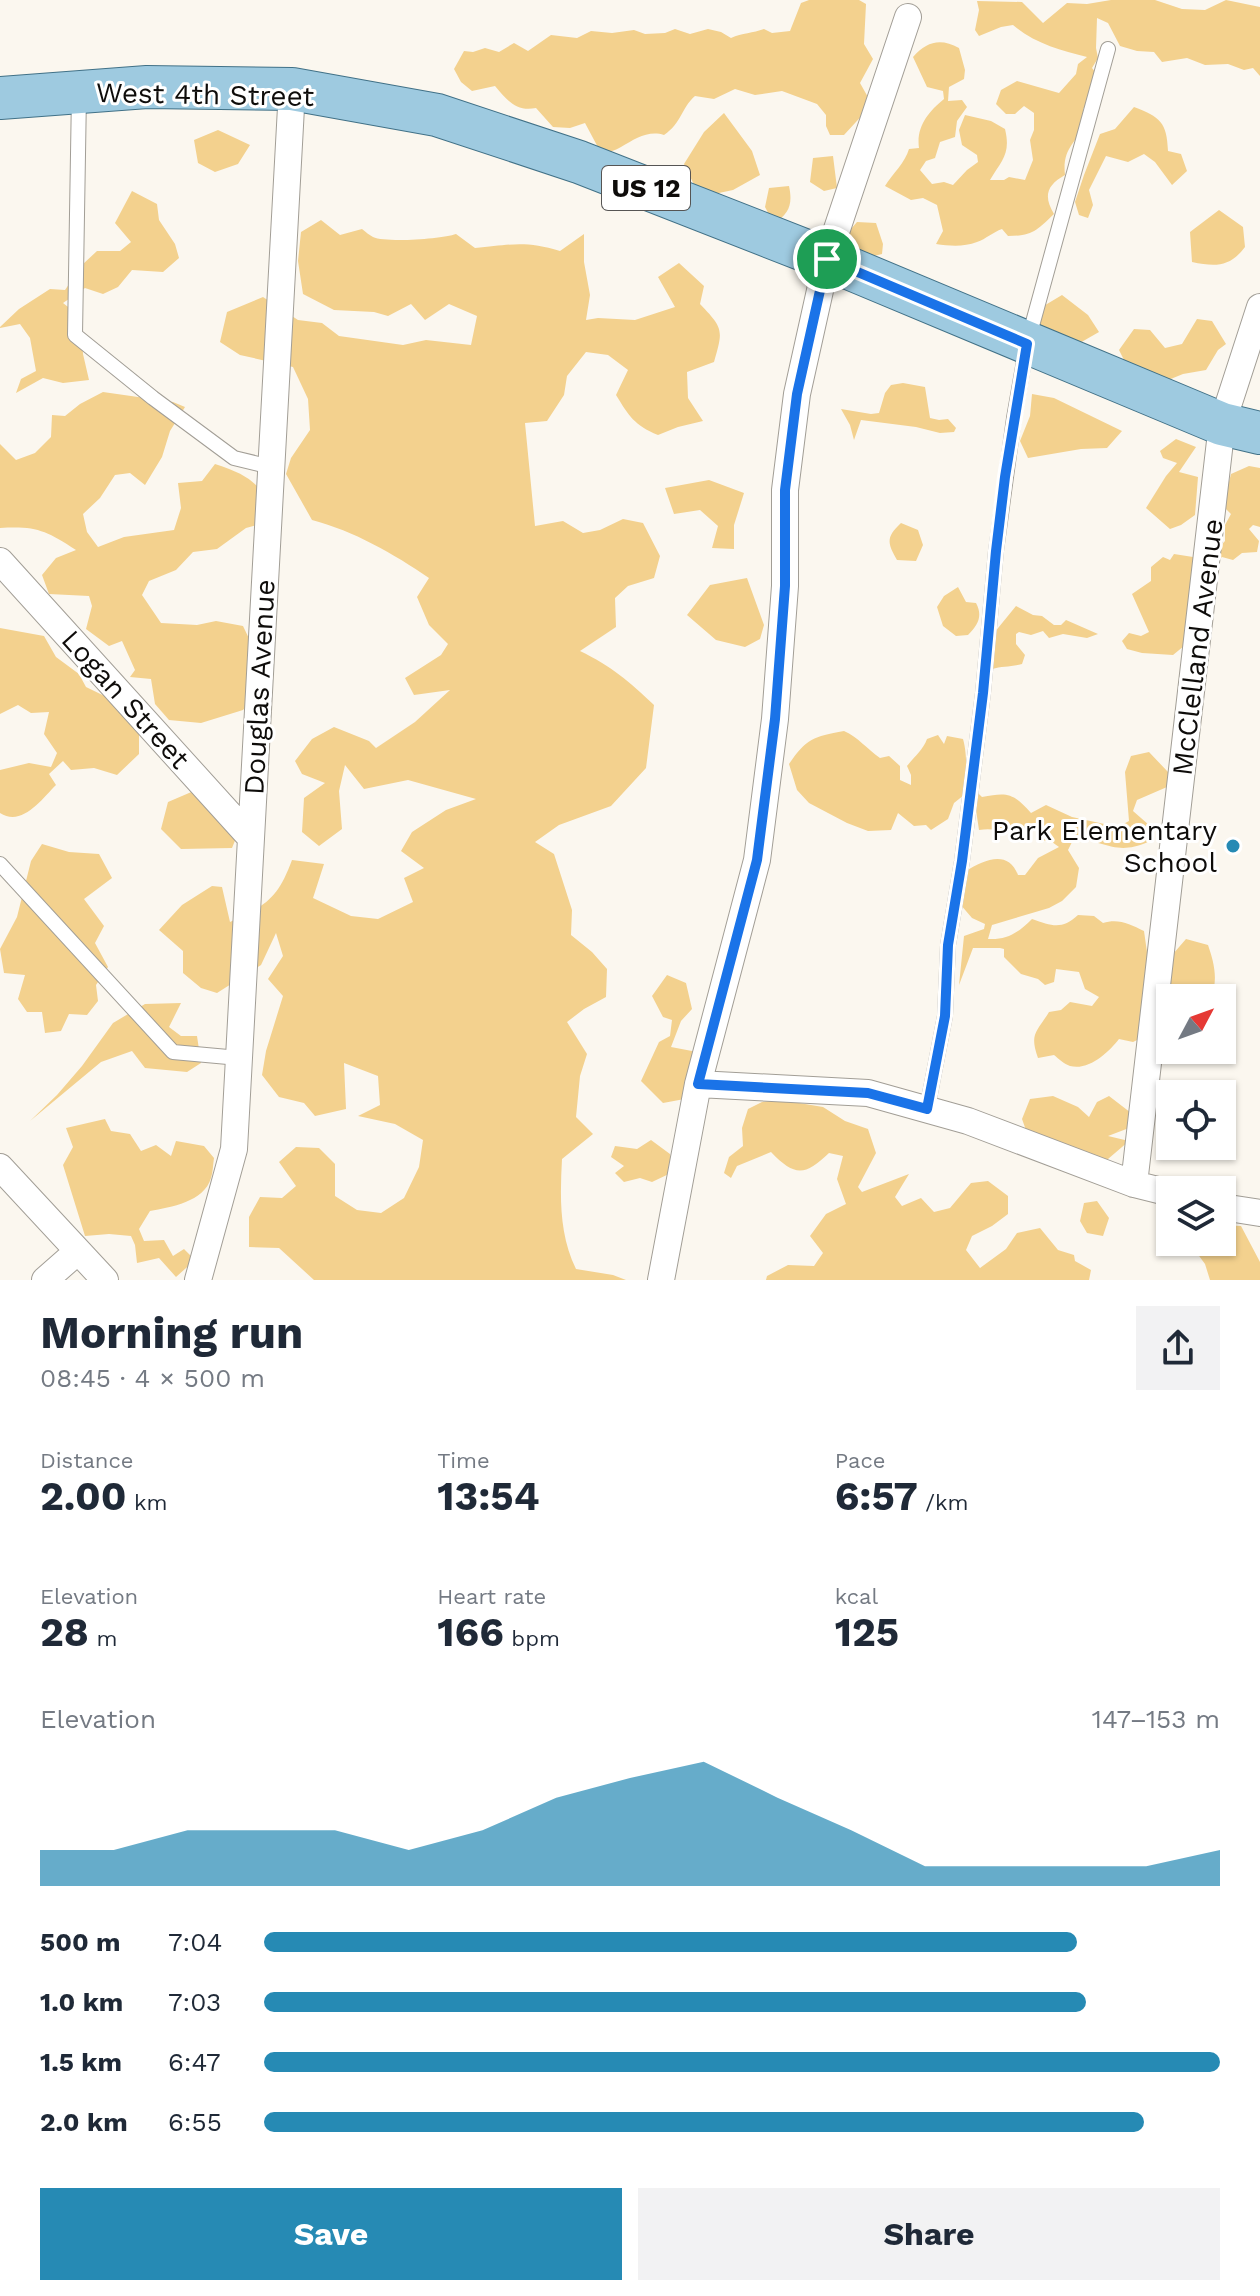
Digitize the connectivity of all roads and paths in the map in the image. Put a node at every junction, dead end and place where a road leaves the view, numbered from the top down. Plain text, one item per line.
1 (908, 17) dead end
2 (1108, 49) dead end
3 (292, 89) junction
4 (79, 92) junction
5 (0, 98) edge
6 (827, 259) junction
7 (1260, 307) edge
8 (1027, 344) junction
9 (1241, 429) edge
10 (271, 467) junction
11 (0, 561) edge
12 (251, 838) junction
13 (0, 864) edge
14 (239, 1058) junction
15 (698, 1084) junction
16 (927, 1109) junction
17 (0, 1167) edge
18 (1134, 1184) junction
19 (1156, 1190) edge
20 (1236, 1209) edge
21 (1260, 1213) edge
22 (78, 1251) junction
23 (45, 1280) edge
24 (105, 1280) edge
25 (198, 1280) edge
26 (661, 1280) edge

1 - 6 street
2 - 8 lane
3 - 4 main road, West 4th Street / US 12
3 - 6 main road, West 4th Street / US 12
3 - 10 street, Douglas Avenue
4 - 5 main road, West 4th Street / US 12
4 - 10 lane
6 - 8 main road, West 4th Street / US 12
6 - 15 street
7 - 9 street, McClelland Avenue
8 - 9 main road, West 4th Street / US 12
8 - 16 lane
9 - 18 street, McClelland Avenue
10 - 12 street, Douglas Avenue
11 - 12 street, Logan Street
12 - 14 street, Douglas Avenue
13 - 14 lane
14 - 25 street, Douglas Avenue
15 - 16 street
15 - 26 street
16 - 18 street
17 - 22 street
18 - 19 street
20 - 21 street
22 - 23 street
22 - 24 street

